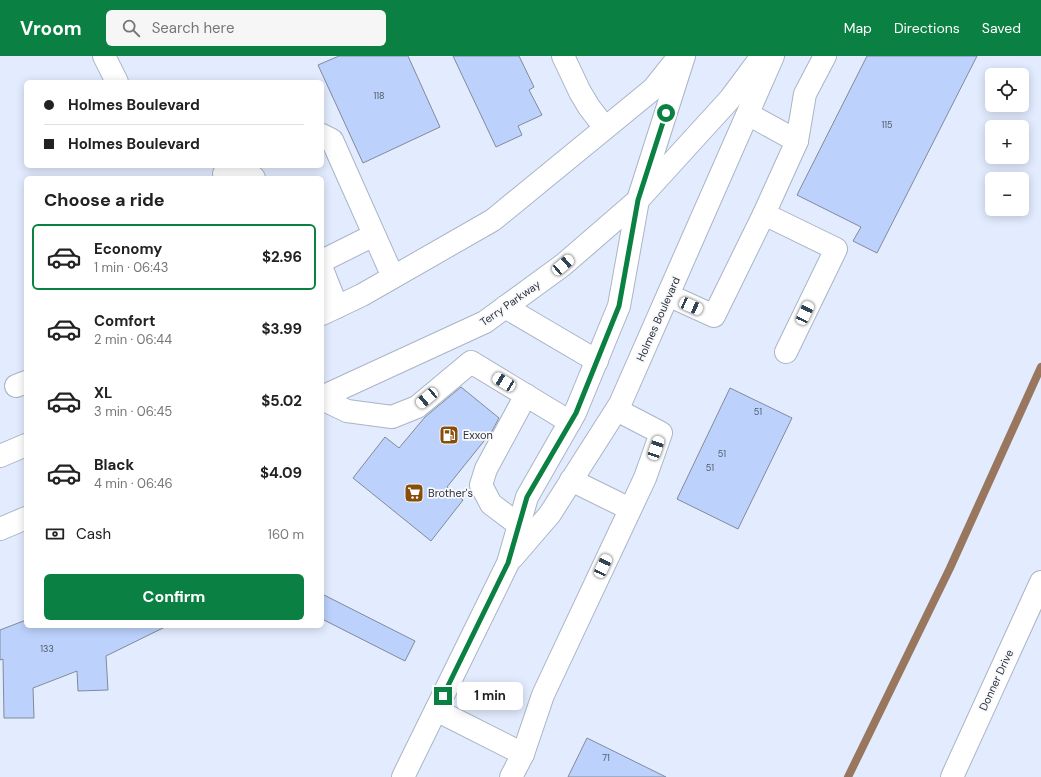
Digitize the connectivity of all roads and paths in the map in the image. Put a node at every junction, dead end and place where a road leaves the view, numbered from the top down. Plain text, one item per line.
1 (104, 56) edge
2 (563, 56) edge
3 (762, 56) edge
4 (773, 56) edge
5 (825, 56) edge
6 (675, 58) edge
7 (116, 80) edge
8 (748, 114) junction
9 (605, 128) junction
10 (327, 138) edge
11 (797, 141) junction
12 (638, 200) junction
13 (764, 214) junction
14 (374, 234) junction
15 (324, 261) edge
16 (393, 277) junction
17 (324, 279) edge
18 (668, 295) junction
19 (505, 307) junction
20 (330, 310) edge
21 (458, 335) junction
22 (786, 352) dead end
23 (597, 361) junction
24 (470, 362) junction
25 (526, 396) junction
26 (324, 397) edge
27 (324, 399) edge
28 (617, 410) junction
29 (570, 422) junction
30 (24, 446) edge
31 (0, 456) edge
32 (571, 480) junction
33 (630, 509) junction
34 (24, 519) edge
35 (519, 525) junction
36 (0, 529) edge
37 (508, 563) junction
38 (1041, 582) edge
39 (436, 710) junction
40 (523, 754) junction
41 (403, 777) edge
42 (511, 777) edge
43 (952, 777) edge

1 - 7 street
2 - 9 street
3 - 12 street, Terry Parkway
4 - 8 street, Holmes Boulevard
5 - 11 street
6 - 9 street
6 - 12 street, Holmes Boulevard
8 - 11 street
8 - 18 street, Holmes Boulevard
9 - 16 street
10 - 14 street
11 - 13 street
12 - 19 street, Terry Parkway
12 - 23 street, Holmes Boulevard
13 - 18 street
13 - 22 street
14 - 15 street
14 - 16 street
16 - 20 street
17 - 20 street
18 - 28 street, Holmes Boulevard
19 - 21 street, Terry Parkway
19 - 23 street
21 - 24 street
21 - 26 street, Terry Parkway
23 - 29 street, Holmes Boulevard
24 - 25 street
24 - 27 street
25 - 29 street
25 - 35 street
28 - 32 street, Holmes Boulevard
28 - 33 street
29 - 35 street, Holmes Boulevard
30 - 31 street
32 - 33 street
32 - 37 street, Holmes Boulevard
33 - 40 street
34 - 36 street
35 - 37 street, Holmes Boulevard
37 - 39 street, Holmes Boulevard
38 - 43 street, Donner Drive
39 - 40 street
39 - 41 street, Holmes Boulevard
40 - 42 street

